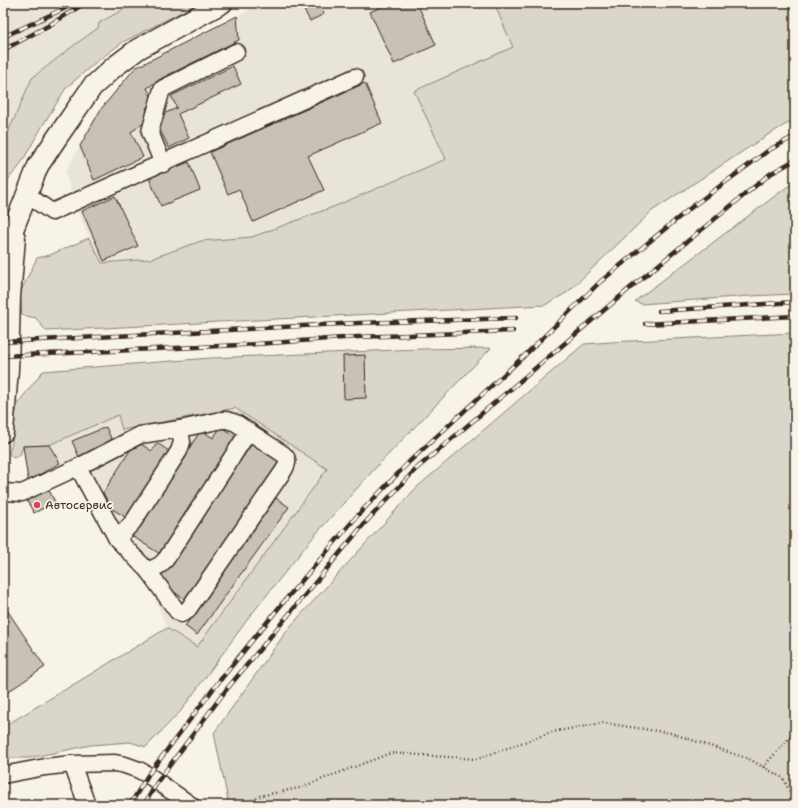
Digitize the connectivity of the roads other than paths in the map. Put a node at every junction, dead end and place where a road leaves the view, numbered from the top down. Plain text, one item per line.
1 (222, 3) edge
2 (236, 52) dead end
3 (355, 78) dead end
4 (163, 164) junction
5 (27, 195) junction
6 (16, 222) junction
7 (3, 256) edge
8 (180, 429) junction
9 (249, 431) junction
10 (3, 432) edge
11 (78, 467) junction
12 (3, 492) edge
13 (117, 539) junction
14 (148, 571) junction
15 (72, 764) junction
16 (3, 775) edge
17 (86, 805) edge
18 (191, 805) edge

1 - 5 main road
2 - 4 street
3 - 4 street
4 - 5 street
5 - 6 main road
6 - 7 main road
6 - 10 main road
8 - 9 street
8 - 11 street
8 - 13 street
9 - 14 street
9 - 14 street
11 - 12 street
11 - 13 street
13 - 14 street
15 - 16 street
15 - 17 street
15 - 18 street

